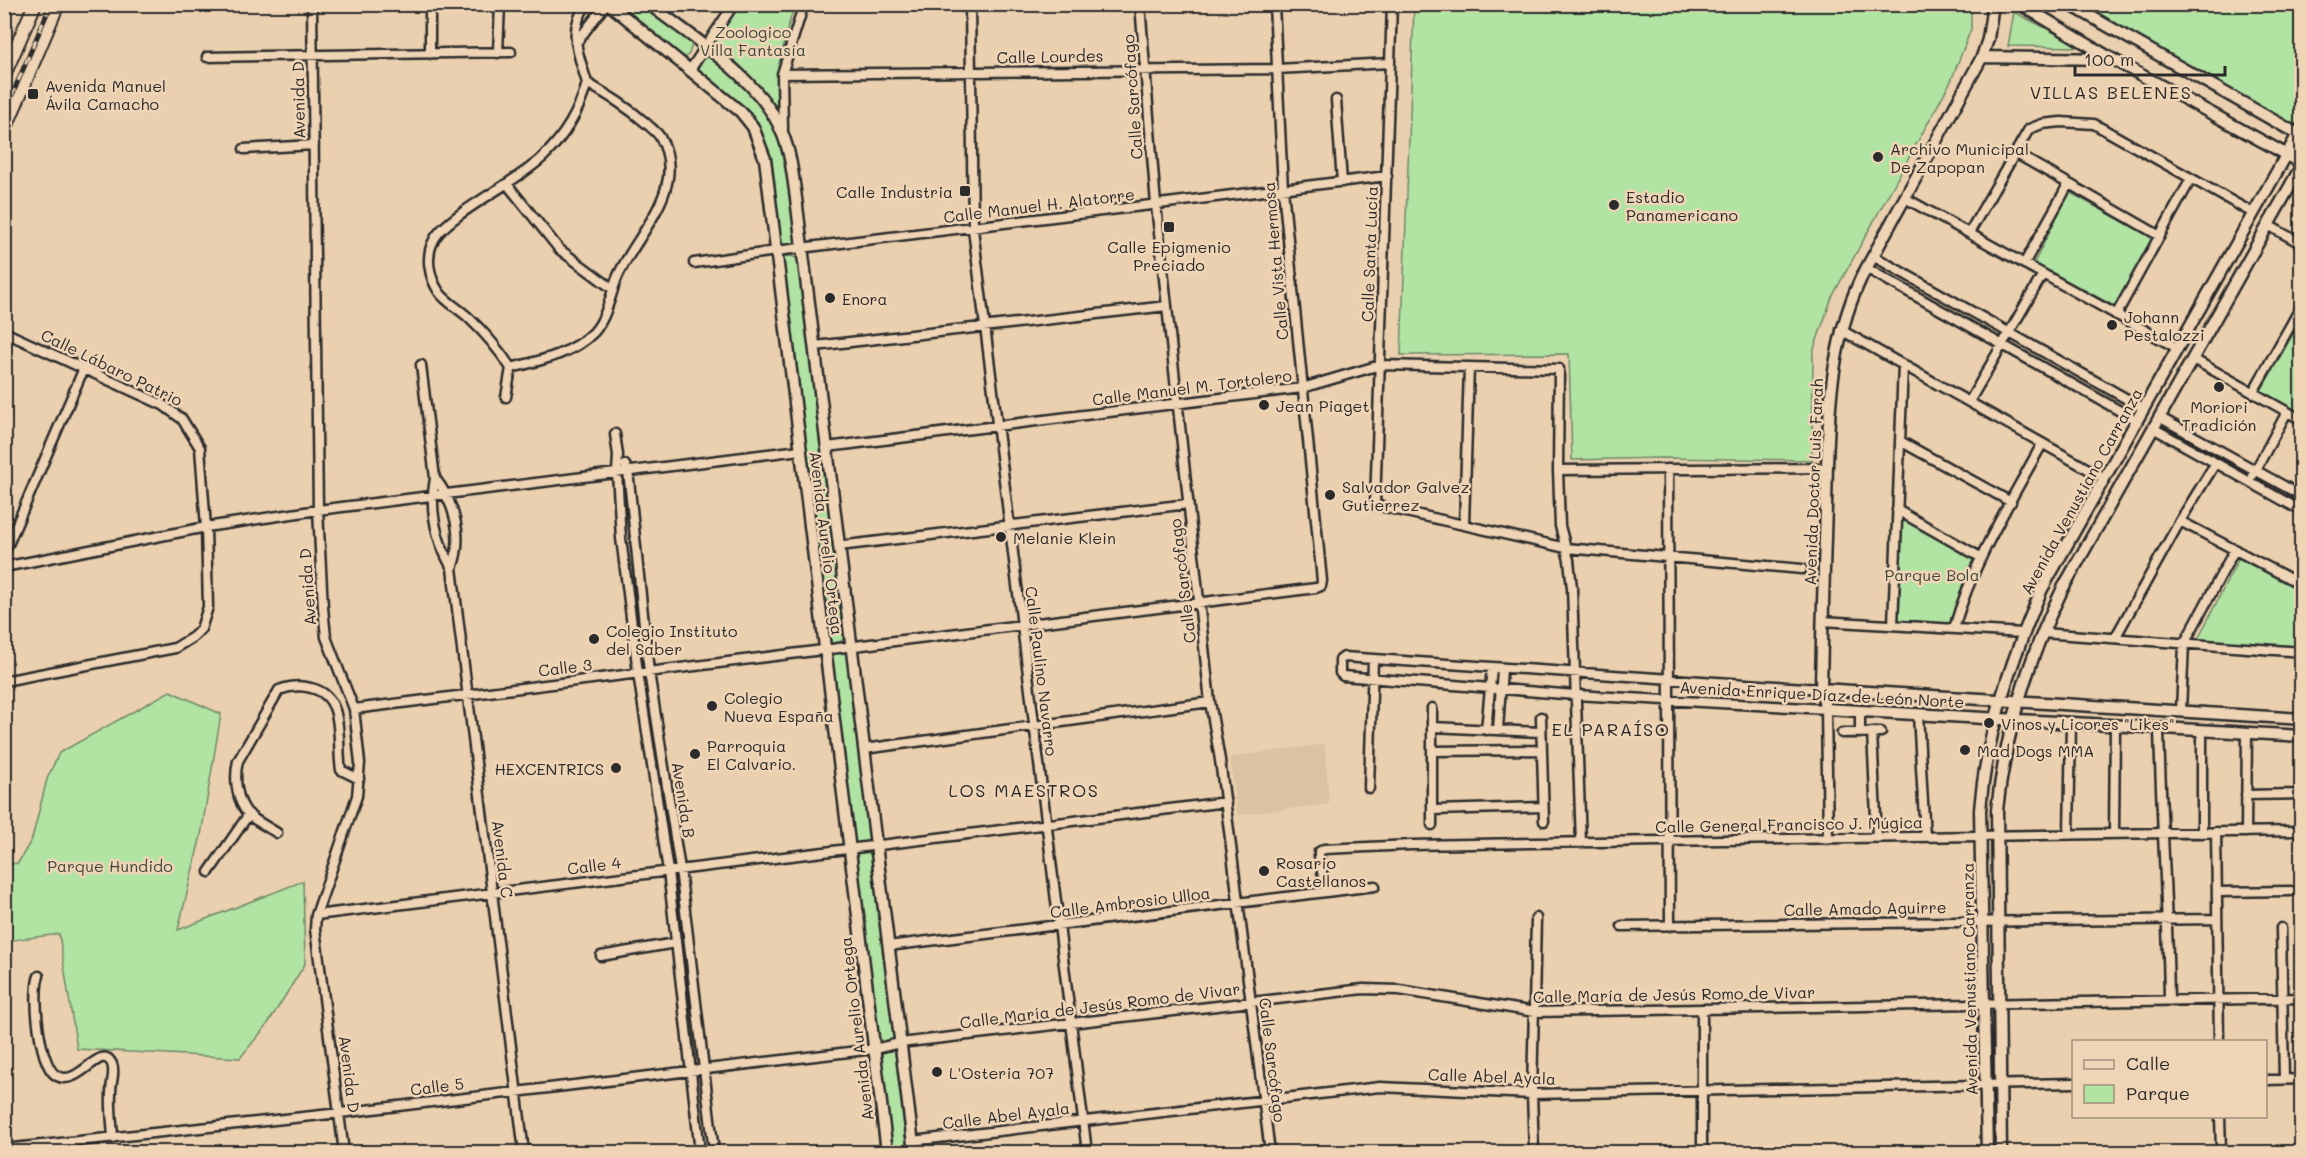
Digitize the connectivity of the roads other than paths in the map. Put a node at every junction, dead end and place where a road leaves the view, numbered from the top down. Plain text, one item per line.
1 (35, 4) edge
2 (59, 4) edge
3 (312, 4) edge
4 (430, 4) edge
5 (500, 4) edge
6 (586, 4) edge
7 (593, 4) edge
8 (607, 4) edge
9 (649, 4) edge
10 (734, 4) edge
11 (804, 4) edge
12 (970, 4) edge
13 (1140, 4) edge
14 (1274, 4) edge
15 (1392, 4) edge
16 (1993, 4) edge
17 (2020, 4) edge
18 (2069, 4) edge
19 (575, 27) junction
20 (576, 43) junction
21 (706, 48) junction
22 (498, 52) junction
23 (511, 52) dead end
24 (430, 54) junction
25 (313, 56) junction
26 (207, 57) dead end
27 (1982, 57) junction
28 (2112, 59) junction
29 (1390, 63) junction
30 (1277, 69) junction
31 (690, 70) junction
32 (1145, 70) junction
33 (971, 72) junction
34 (782, 74) junction
35 (4, 75) edge
36 (587, 83) junction
37 (1336, 100) dead end
38 (6, 123) edge
39 (2300, 132) edge
40 (783, 134) junction
41 (314, 146) junction
42 (244, 149) dead end
43 (2015, 153) junction
44 (2286, 154) junction
45 (2301, 164) edge
46 (1387, 176) junction
47 (2191, 179) junction
48 (1342, 182) junction
49 (507, 183) junction
50 (2068, 185) junction
51 (1282, 189) junction
52 (1905, 198) junction
53 (1156, 205) junction
54 (2253, 213) junction
55 (2268, 225) junction
56 (973, 229) junction
57 (1969, 233) junction
58 (2160, 236) junction
59 (2301, 244) edge
60 (802, 248) junction
61 (776, 251) junction
62 (1873, 256) junction
63 (694, 263) dead end
64 (2024, 264) junction
65 (1866, 268) junction
66 (2043, 274) junction
67 (613, 289) junction
68 (2301, 305) edge
69 (1167, 306) junction
70 (2116, 315) junction
71 (984, 327) junction
72 (1841, 330) junction
73 (4, 332) edge
74 (2009, 333) junction
75 (2002, 344) junction
76 (814, 346) junction
77 (2177, 348) junction
78 (2193, 359) junction
79 (421, 365) dead end
80 (1380, 365) junction
81 (1903, 365) junction
82 (1470, 367) junction
83 (84, 368) junction
84 (511, 368) junction
85 (1302, 388) junction
86 (2253, 392) junction
87 (506, 397) dead end
88 (1969, 402) junction
89 (1178, 404) junction
90 (2143, 408) junction
91 (2286, 412) junction
92 (2159, 417) junction
93 (2136, 420) junction
94 (2301, 420) edge
95 (997, 426) junction
96 (2153, 428) junction
97 (615, 434) dead end
98 (1900, 441) junction
99 (2043, 444) junction
100 (827, 447) junction
101 (801, 450) junction
102 (618, 455) junction
103 (2215, 464) junction
104 (1827, 468) junction
105 (1668, 469) junction
106 (628, 470) junction
107 (1558, 470) junction
108 (2255, 471) junction
109 (617, 472) junction
110 (435, 478) junction
111 (2104, 478) junction
112 (2250, 481) junction
113 (447, 494) junction
114 (431, 496) junction
115 (2301, 496) edge
116 (2011, 502) junction
117 (1188, 504) junction
118 (318, 510) junction
119 (1897, 510) junction
120 (2301, 511) edge
121 (2180, 521) junction
122 (1464, 524) junction
123 (1009, 526) junction
124 (206, 527) junction
125 (839, 546) junction
126 (1566, 548) junction
127 (2235, 549) junction
128 (4, 554) edge
129 (1980, 557) junction
130 (1669, 558) junction
131 (4, 567) edge
132 (452, 568) junction
133 (1802, 569) dead end
134 (2301, 585) edge
135 (1321, 586) joint
136 (1201, 602) junction
137 (1822, 621) junction
138 (1893, 625) junction
139 (1021, 626) junction
140 (1954, 628) junction
141 (2023, 633) junction
142 (2042, 633) junction
143 (2115, 638) junction
144 (2184, 644) junction
145 (852, 646) junction
146 (825, 650) junction
147 (2301, 652) edge
148 (1373, 660) junction
149 (1497, 668) junction
150 (649, 672) junction
151 (638, 673) junction
152 (1574, 674) junction
153 (1372, 678) junction
154 (1668, 678) junction
155 (4, 681) edge
156 (1491, 688) junction
157 (1501, 689) junction
158 (1821, 689) junction
159 (467, 695) junction
160 (1575, 695) junction
161 (2000, 700) junction
162 (1667, 701) junction
163 (2020, 701) junction
164 (1210, 702) junction
165 (1432, 708) dead end
166 (1826, 709) junction
167 (354, 710) junction
168 (1860, 711) junction
169 (2181, 711) junction
170 (1918, 714) junction
171 (1541, 717) dead end
172 (1995, 718) junction
173 (2301, 719) edge
174 (2015, 720) junction
175 (2071, 723) junction
176 (1033, 725) junction
177 (2115, 726) junction
178 (1432, 727) junction
179 (2159, 728) junction
180 (1486, 730) junction
181 (1498, 730) junction
182 (2202, 730) junction
183 (1541, 732) junction
184 (1842, 733) dead end
185 (1860, 733) junction
186 (2247, 733) junction
187 (2301, 736) edge
188 (864, 749) junction
189 (1542, 750) junction
190 (1432, 751) junction
191 (359, 779) junction
192 (1369, 788) dead end
193 (2301, 794) edge
194 (2246, 795) junction
195 (1226, 802) junction
196 (1543, 807) junction
197 (1433, 810) junction
198 (249, 814) junction
199 (1544, 821) dead end
200 (1046, 824) junction
201 (1432, 825) dead end
202 (2301, 831) edge
203 (2216, 832) junction
204 (2246, 832) junction
205 (277, 833) dead end
206 (2162, 833) junction
207 (2202, 833) junction
208 (2115, 834) junction
209 (2069, 835) junction
210 (1981, 836) junction
211 (1996, 836) junction
212 (1925, 837) junction
213 (1877, 838) junction
214 (1828, 839) junction
215 (1668, 841) junction
216 (1581, 843) junction
217 (876, 845) junction
218 (849, 848) junction
219 (680, 869) junction
220 (668, 871) junction
221 (208, 872) dead end
222 (1375, 886) dead end
223 (2291, 891) dead end
224 (492, 892) junction
225 (1326, 892) junction
226 (2217, 892) junction
227 (1238, 903) junction
228 (316, 915) junction
229 (1536, 918) dead end
230 (2217, 919) junction
231 (2168, 920) junction
232 (1983, 922) junction
233 (1997, 922) junction
234 (1058, 926) junction
235 (1622, 926) dead end
236 (1670, 926) junction
237 (2281, 928) dead end
238 (675, 943) junction
239 (888, 946) junction
240 (601, 956) dead end
241 (39, 976) dead end
242 (694, 991) junction
243 (681, 993) junction
244 (2301, 998) edge
245 (2282, 999) junction
246 (2219, 1000) junction
247 (2169, 1001) junction
248 (1251, 1003) junction
249 (1984, 1004) junction
250 (1998, 1004) junction
251 (1702, 1009) junction
252 (1535, 1012) junction
253 (1071, 1024) junction
254 (2219, 1040) edge
255 (900, 1043) junction
256 (874, 1049) junction
257 (704, 1069) junction
258 (690, 1070) junction
259 (2284, 1079) junction
260 (2301, 1079) edge
261 (2267, 1080) edge
262 (2072, 1083) edge
263 (1986, 1085) junction
264 (2000, 1085) junction
265 (1701, 1091) junction
266 (517, 1092) junction
267 (1532, 1094) junction
268 (1263, 1100) junction
269 (340, 1113) junction
270 (2220, 1118) edge
271 (1083, 1122) junction
272 (113, 1138) junction
273 (913, 1147) edge
274 (4, 1149) edge
275 (344, 1152) edge
276 (524, 1152) edge
277 (700, 1152) edge
278 (714, 1152) edge
279 (887, 1152) edge
280 (1087, 1152) edge
281 (1270, 1152) edge
282 (1534, 1152) edge
283 (1702, 1152) edge
284 (1987, 1152) edge
285 (2001, 1152) edge
286 (2221, 1152) edge

1 - 35 main road
2 - 38 main road
3 - 25 street, Avenida D
4 - 24 street
5 - 22 street
6 - 19 street
7 - 19 street
8 - 20 street
8 - 31 street, Avenida Aurelio Ortega
9 - 21 street, Avenida Aurelio Ortega
10 - 21 street
11 - 34 street
12 - 33 street
13 - 32 street, Calle Sarcófago
14 - 30 street, Calle Vista Hermosa
15 - 29 street, Calle Santa Lucía
16 - 27 street, Avenida Doctor Luis Farah
17 - 28 street
18 - 39 street
19 - 20 street
20 - 36 street
21 - 31 street
21 - 40 street, Avenida Aurelio Ortega
22 - 23 street
22 - 24 street
24 - 25 street
25 - 26 street
25 - 41 street, Avenida D
27 - 28 street
27 - 52 street, Avenida Doctor Luis Farah
28 - 44 street
29 - 30 street, Calle Lourdes
29 - 46 street, Calle Santa Lucía
30 - 32 street, Calle Lourdes
30 - 51 street, Calle Vista Hermosa
31 - 61 street, Avenida Aurelio Ortega
32 - 33 street, Calle Lourdes
32 - 53 street, Calle Sarcófago
33 - 34 street, Calle Lourdes
33 - 56 street
34 - 40 street
36 - 49 street
36 - 67 street
37 - 48 street
39 - 44 street, Avenida Venustiano Carranza
40 - 60 street, Avenida Aurelio Ortega
41 - 42 street
41 - 118 street, Avenida D
43 - 47 street
43 - 50 street
43 - 57 street
44 - 45 street
44 - 54 street, Avenida Venustiano Carranza
45 - 55 street, Avenida Venustiano Carranza
46 - 48 street, Calle Manuel H. Alatorre
46 - 80 street, Calle Santa Lucía
47 - 54 street
47 - 58 street
48 - 51 street, Calle Manuel H. Alatorre
49 - 67 street
49 - 84 street
50 - 58 street
50 - 64 street
51 - 53 street, Calle Manuel H. Alatorre
51 - 85 street, Calle Vista Hermosa
52 - 57 street
52 - 62 street, Avenida Doctor Luis Farah
53 - 56 street, Calle Manuel H. Alatorre
53 - 69 street, Calle Sarcófago
54 - 77 street, Avenida Venustiano Carranza
55 - 59 street
55 - 78 street, Avenida Venustiano Carranza
56 - 60 street, Calle Manuel H. Alatorre
56 - 71 street, Calle Paulino Navarro
57 - 64 street
58 - 70 street
60 - 61 street, Calle Manuel H. Alatorre
60 - 76 street, Avenida Aurelio Ortega
61 - 63 street, Calle Manuel H. Alatorre
61 - 101 street, Avenida Aurelio Ortega
62 - 65 street, Avenida Doctor Luis Farah
62 - 74 street
64 - 66 street
65 - 72 street, Avenida Doctor Luis Farah
65 - 75 street
66 - 70 street
66 - 74 street
67 - 84 street
68 - 86 street
69 - 71 street
69 - 89 street, Calle Sarcófago
70 - 77 street
71 - 76 street
71 - 95 street, Calle Paulino Navarro
72 - 81 street
72 - 104 street, Avenida Doctor Luis Farah
73 - 83 street, Calle Lábaro Patrio
74 - 75 street
74 - 90 street
75 - 88 street
75 - 93 street
76 - 100 street, Avenida Aurelio Ortega
77 - 90 street, Avenida Venustiano Carranza
78 - 86 street
78 - 92 street, Avenida Venustiano Carranza
79 - 110 street, Avenida C
80 - 82 street, Calle Manuel M. Tortolero
80 - 85 street, Calle Manuel M. Tortolero
80 - 122 street, Calle Santa Lucía
81 - 88 street
81 - 98 street
82 - 107 street, Calle Manuel M. Tortolero
82 - 122 street
83 - 124 street, Calle Lábaro Patrio
83 - 128 street
84 - 87 street
85 - 89 street, Calle Manuel M. Tortolero
85 - 135 street, Calle Vista Hermosa
86 - 91 street
88 - 99 street
89 - 95 street, Calle Manuel M. Tortolero
89 - 117 street, Calle Sarcófago
90 - 93 street, Avenida Venustiano Carranza
91 - 94 street
91 - 108 street
92 - 96 street, Avenida Venustiano Carranza
92 - 108 street
93 - 111 street, Avenida Venustiano Carranza
95 - 100 street, Calle Manuel M. Tortolero
95 - 123 street, Calle Paulino Navarro
96 - 103 street
96 - 142 street, Avenida Venustiano Carranza
97 - 102 street, Avenida B
98 - 116 street
98 - 119 street
99 - 111 street
99 - 116 street
100 - 125 street, Avenida Aurelio Ortega
101 - 106 street
101 - 146 street, Avenida Aurelio Ortega
102 - 106 street, Avenida B
102 - 109 street, Avenida B
103 - 112 street
103 - 121 street
104 - 105 street
104 - 137 street, Avenida Doctor Luis Farah
105 - 107 street
105 - 130 street
106 - 109 street
106 - 150 street, Avenida B
107 - 126 street
108 - 112 street
108 - 115 street
109 - 113 street
109 - 151 street, Avenida B
110 - 113 street, Avenida C
110 - 114 street, Avenida C
111 - 141 street, Avenida Venustiano Carranza
112 - 120 street
113 - 114 street
113 - 132 street, Avenida C
114 - 118 street
114 - 132 street, Avenida C
116 - 129 street
117 - 123 street
117 - 136 street, Calle Sarcófago
118 - 124 street
118 - 167 street, Avenida D
119 - 129 street
119 - 138 street
121 - 127 street
121 - 143 street
122 - 126 street
123 - 125 street
123 - 139 street, Calle Paulino Navarro
124 - 131 street
124 - 155 street, Calle Lábaro Patrio
125 - 145 street, Avenida Aurelio Ortega
126 - 130 street
126 - 152 street
127 - 134 street
127 - 144 street
129 - 140 street
130 - 133 street
130 - 154 street
132 - 159 street, Avenida C
135 - 136 street, Calle 3
136 - 139 street, Calle 3
136 - 164 street, Calle Sarcófago
137 - 138 street
137 - 158 street, Avenida Doctor Luis Farah
138 - 140 street
139 - 145 street, Calle 3
139 - 176 street, Calle Paulino Navarro
140 - 141 street
141 - 161 street, Avenida Venustiano Carranza
142 - 143 street
142 - 163 street, Avenida Venustiano Carranza
143 - 144 street
144 - 147 street
144 - 169 street
145 - 146 street, Calle 3
145 - 188 street, Avenida Aurelio Ortega
146 - 150 street, Calle 3
146 - 218 street, Avenida Aurelio Ortega
148 - 149 street, Avenida Enrique Díaz de León Norte
148 - 153 street
148 - 153 street, Avenida Enrique Díaz de León Norte
149 - 152 street, Avenida Enrique Díaz de León Norte
149 - 156 street
149 - 157 street
150 - 151 street, Calle 3
150 - 219 street, Avenida B
151 - 159 street, Calle 3
151 - 220 street, Avenida B
152 - 154 street, Avenida Enrique Díaz de León Norte
152 - 160 street
153 - 156 street, Avenida Enrique Díaz de León Norte
153 - 192 street
154 - 158 street, Avenida Enrique Díaz de León Norte
154 - 162 street
156 - 157 street, Avenida Enrique Díaz de León Norte
156 - 180 street
157 - 160 street, Avenida Enrique Díaz de León Norte
157 - 181 street
158 - 161 street, Avenida Enrique Díaz de León Norte
158 - 166 street, Avenida Doctor Luis Farah
159 - 167 street, Calle 3
159 - 224 street, Avenida C
160 - 162 street, Avenida Enrique Díaz de León Norte
160 - 216 street
161 - 163 street, Avenida Enrique Díaz de León Norte
161 - 172 street, Avenida Venustiano Carranza
162 - 166 street, Avenida Enrique Díaz de León Norte
162 - 215 street
163 - 169 street, Avenida Enrique Díaz de León Norte
163 - 174 street, Avenida Venustiano Carranza
164 - 176 street
164 - 195 street, Calle Sarcófago
165 - 178 street
166 - 168 street, Avenida Enrique Díaz de León Norte
166 - 214 street
167 - 191 street, Avenida D
168 - 170 street, Avenida Enrique Díaz de León Norte
168 - 185 street
169 - 173 street, Avenida Enrique Díaz de León Norte
170 - 172 street, Avenida Enrique Díaz de León Norte
170 - 212 street
171 - 183 street
172 - 174 street, Avenida Enrique Díaz de León Norte
172 - 210 street, Avenida Venustiano Carranza
174 - 175 street, Avenida Enrique Díaz de León Norte
174 - 211 street, Avenida Venustiano Carranza
175 - 177 street, Avenida Enrique Díaz de León Norte
175 - 209 street
176 - 188 street
176 - 200 street, Calle Paulino Navarro
177 - 179 street, Avenida Enrique Díaz de León Norte
177 - 208 street
178 - 180 street
178 - 190 street
179 - 182 street, Avenida Enrique Díaz de León Norte
179 - 206 street
180 - 181 street
181 - 183 street
182 - 186 street, Avenida Enrique Díaz de León Norte
182 - 207 street
183 - 189 street
184 - 185 street
185 - 213 street
186 - 187 street, Avenida Enrique Díaz de León Norte
186 - 194 street
188 - 217 street, Avenida Aurelio Ortega
189 - 190 street
189 - 196 street
190 - 197 street
191 - 198 street
191 - 228 street, Avenida D
193 - 194 street
194 - 204 street
195 - 200 street, Calle 4
195 - 227 street, Calle Sarcófago
196 - 197 street
196 - 199 street
197 - 201 street
198 - 205 street
198 - 221 street
200 - 217 street, Calle 4
200 - 234 street, Calle Paulino Navarro
202 - 204 street, Calle General Francisco J. Múgica
203 - 204 street, Calle General Francisco J. Múgica
203 - 207 street, Calle General Francisco J. Múgica
203 - 226 street
206 - 207 street, Calle General Francisco J. Múgica
206 - 208 street, Calle General Francisco J. Múgica
206 - 231 street
208 - 209 street, Calle General Francisco J. Múgica
209 - 211 street, Calle General Francisco J. Múgica
210 - 211 street, Calle General Francisco J. Múgica
210 - 212 street, Calle General Francisco J. Múgica
210 - 232 street, Avenida Venustiano Carranza
211 - 233 street, Avenida Venustiano Carranza
212 - 213 street, Calle General Francisco J. Múgica
213 - 214 street, Calle General Francisco J. Múgica
214 - 215 street, Calle General Francisco J. Múgica
215 - 216 street, Calle General Francisco J. Múgica
215 - 236 street
216 - 225 street, Calle General Francisco J. Múgica
217 - 218 street, Calle 4
217 - 239 street, Avenida Aurelio Ortega
218 - 219 street, Calle 4
218 - 256 street, Avenida Aurelio Ortega
219 - 220 street, Calle 4
219 - 242 street, Avenida B
220 - 224 street, Calle 4
220 - 238 street, Avenida B
222 - 225 street, Calle Ambrosio Ulloa
223 - 226 street
224 - 228 street, Calle 4
224 - 266 street, Avenida C
225 - 227 street, Calle Ambrosio Ulloa
226 - 230 street
227 - 234 street, Calle Ambrosio Ulloa
227 - 248 street, Calle Sarcófago
228 - 269 street, Avenida D
229 - 252 street
230 - 231 street, Calle Amado Aguirre
230 - 246 street
231 - 233 street, Calle Amado Aguirre
231 - 247 street
232 - 233 street, Calle Amado Aguirre
232 - 236 street, Calle Amado Aguirre
232 - 249 street, Avenida Venustiano Carranza
233 - 250 street, Avenida Venustiano Carranza
234 - 239 street, Calle Ambrosio Ulloa
234 - 253 street, Calle Paulino Navarro
235 - 236 street, Calle Amado Aguirre
237 - 245 street
238 - 240 street
238 - 243 street, Avenida B
239 - 255 street, Avenida Aurelio Ortega
241 - 272 street
242 - 243 street
242 - 257 street, Avenida B
243 - 258 street, Avenida B
244 - 245 street, Calle María de Jesús Romo de Vivar
245 - 246 street, Calle María de Jesús Romo de Vivar
245 - 259 street
246 - 247 street, Calle María de Jesús Romo de Vivar
246 - 254 street
247 - 250 street, Calle María de Jesús Romo de Vivar
248 - 252 street, Calle María de Jesús Romo de Vivar
248 - 253 street, Calle María de Jesús Romo de Vivar
248 - 268 street, Calle Sarcófago
249 - 250 street, Calle María de Jesús Romo de Vivar
249 - 251 street, Calle María de Jesús Romo de Vivar
249 - 263 street, Avenida Venustiano Carranza
250 - 264 street, Avenida Venustiano Carranza
251 - 252 street, Calle María de Jesús Romo de Vivar
251 - 265 street
252 - 267 street
253 - 255 street, Calle María de Jesús Romo de Vivar
253 - 271 street, Calle Paulino Navarro
255 - 256 street, Calle María de Jesús Romo de Vivar
255 - 273 street, Avenida Aurelio Ortega
256 - 257 street, Calle 5
256 - 279 street, Avenida Aurelio Ortega
257 - 258 street, Calle 5
257 - 278 street, Avenida B
258 - 266 street, Calle 5
258 - 277 street, Avenida B
259 - 260 street
259 - 261 street
262 - 264 street, Calle Abel Ayala
263 - 264 street, Calle Abel Ayala
263 - 265 street, Calle Abel Ayala
263 - 284 street, Avenida Venustiano Carranza
264 - 285 street, Avenida Venustiano Carranza
265 - 267 street, Calle Abel Ayala
265 - 283 street
266 - 269 street, Calle 5
266 - 276 street, Avenida C
267 - 268 street, Calle Abel Ayala
267 - 282 street
268 - 271 street, Calle Abel Ayala
268 - 281 street, Calle Sarcófago
269 - 272 street, Calle 5
269 - 275 street, Avenida D
270 - 286 street
271 - 273 street, Calle Abel Ayala
271 - 280 street, Calle Paulino Navarro
272 - 274 street, Calle 5

